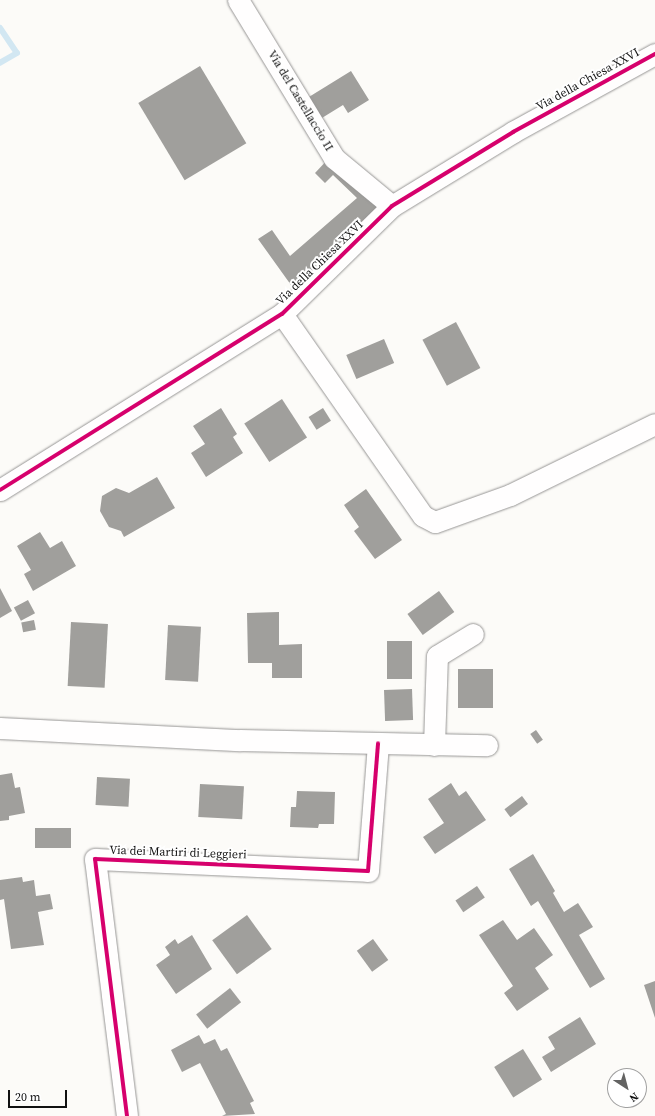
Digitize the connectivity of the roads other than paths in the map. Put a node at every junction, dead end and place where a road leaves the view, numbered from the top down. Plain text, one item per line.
1 (238, 0) edge
2 (655, 54) edge
3 (392, 206) junction
4 (282, 314) junction
5 (655, 424) edge
6 (0, 490) edge
7 (473, 634) dead end
8 (0, 728) edge
9 (378, 743) junction
10 (434, 745) junction
11 (487, 745) dead end
12 (128, 1116) edge

1 - 3 street, Via del Castellaccio II
2 - 3 street, Via della Chiesa XXVI
3 - 4 street, Via della Chiesa XXVI
4 - 5 street
4 - 6 street, Via della Chiesa XXVI
7 - 10 street
8 - 9 street
9 - 10 street
9 - 12 street, Via dei Martiri di Leggieri
10 - 11 street

